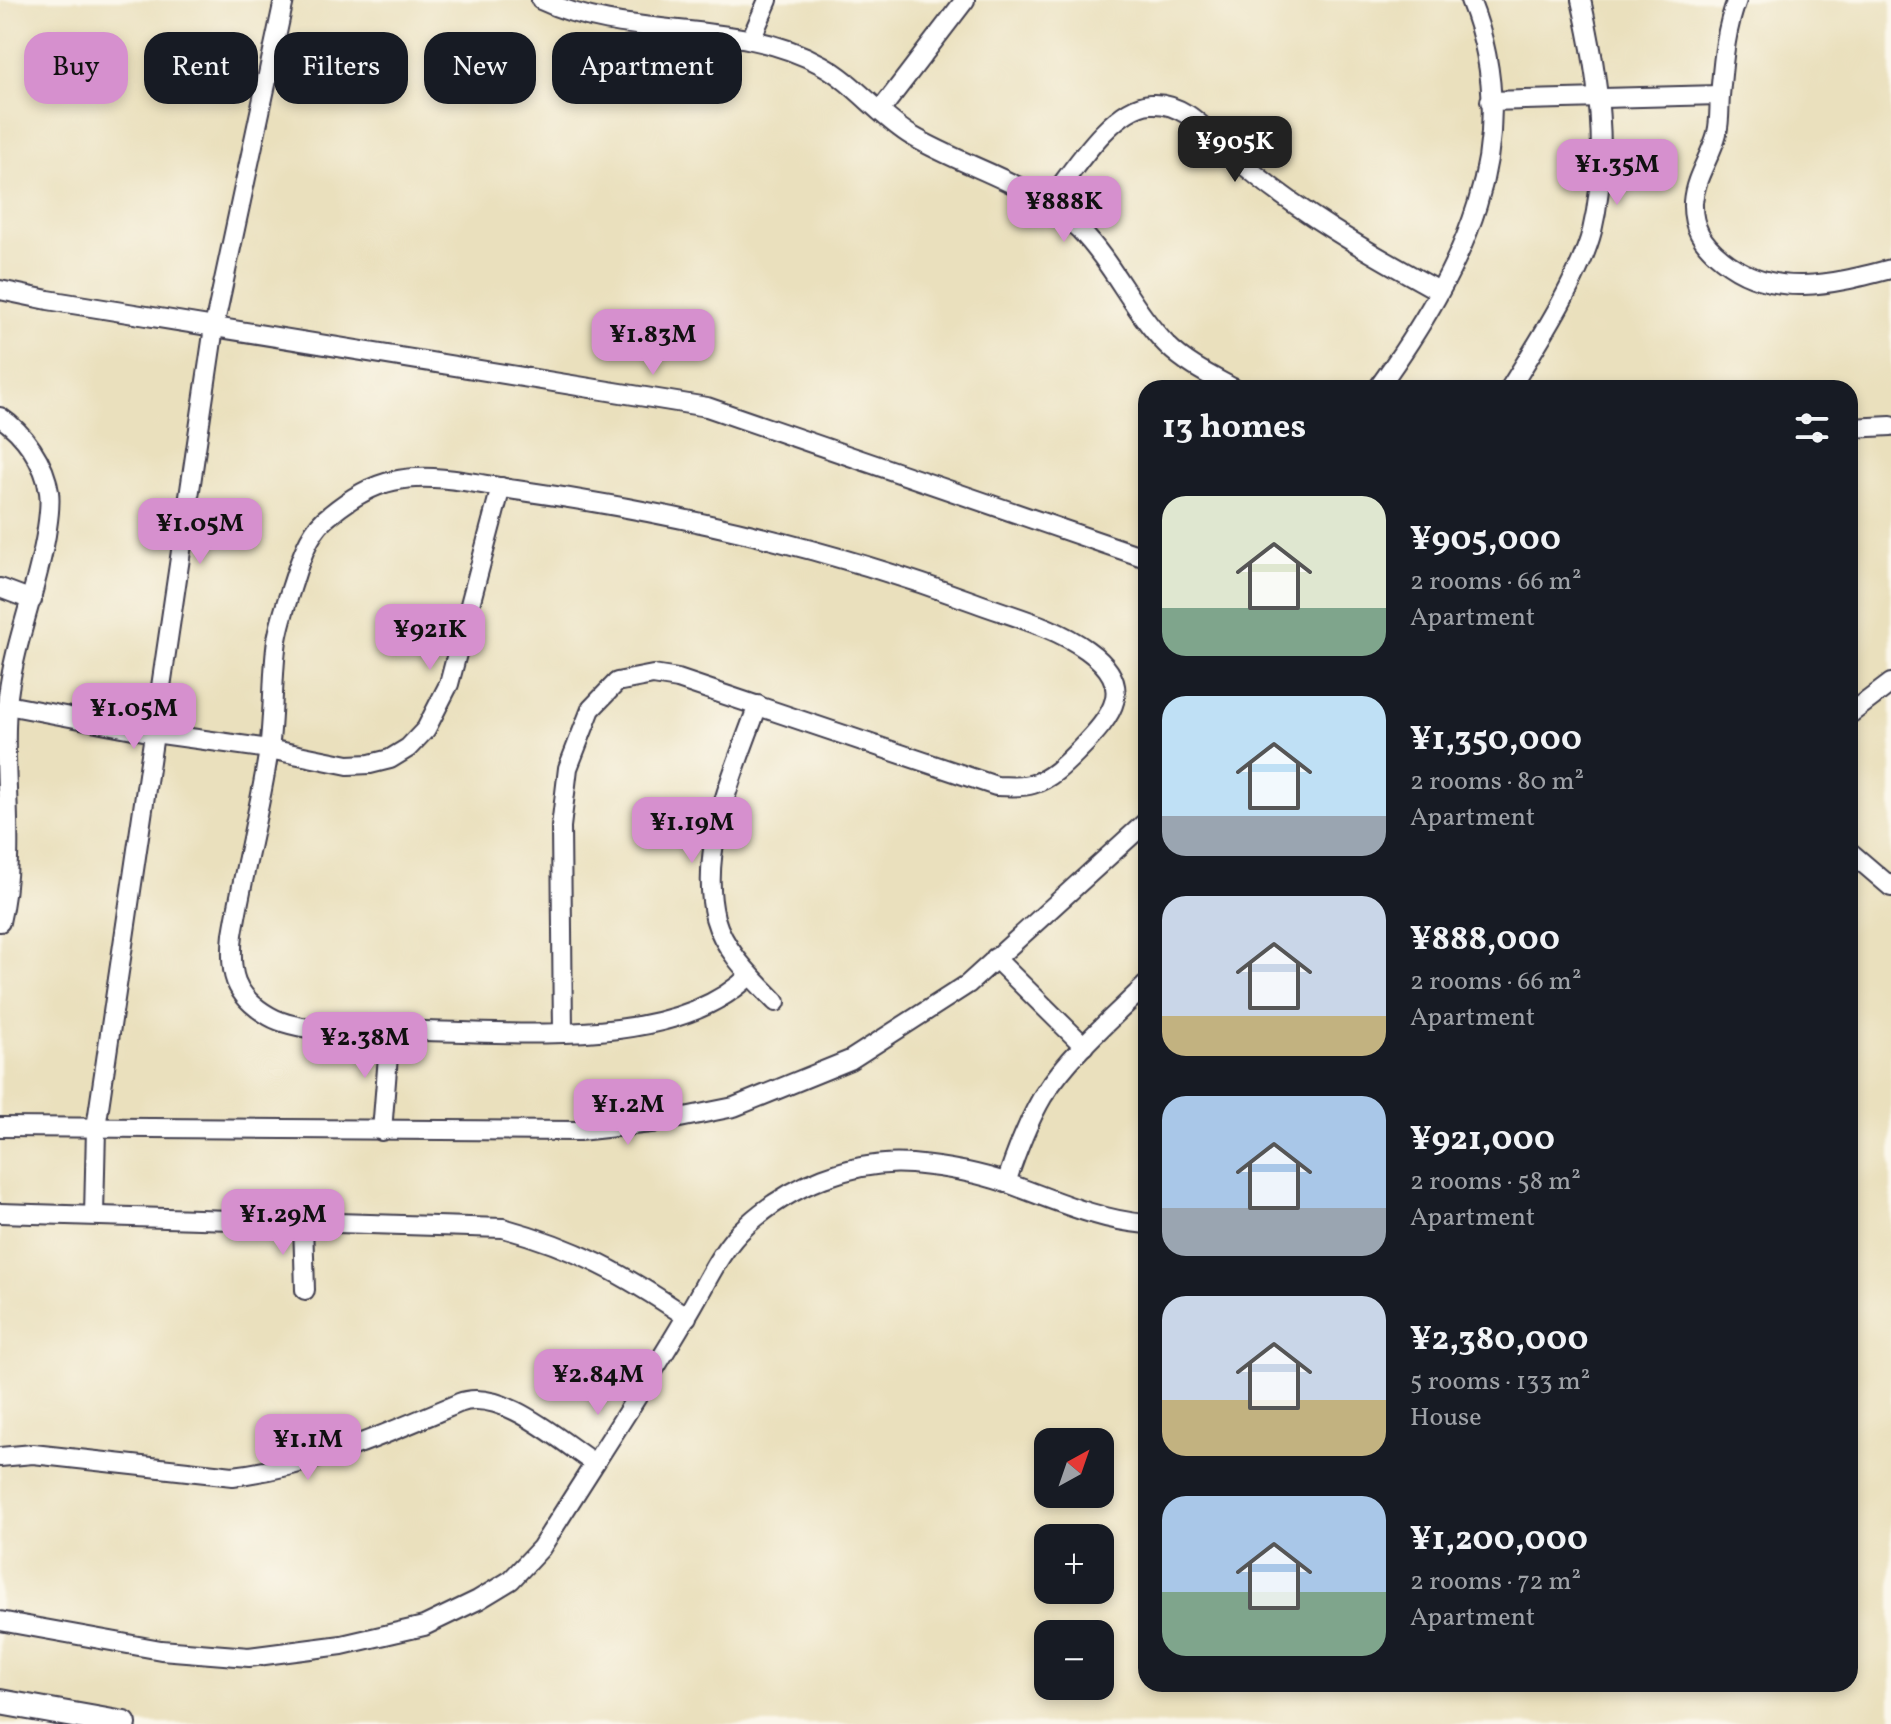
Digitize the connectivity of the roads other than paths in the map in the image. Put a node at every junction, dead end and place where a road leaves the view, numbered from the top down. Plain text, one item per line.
1 (284, 0) edge
2 (541, 0) edge
3 (768, 0) edge
4 (965, 0) edge
5 (1470, 0) edge
6 (1581, 0) edge
7 (1737, 0) edge
8 (751, 39) junction
9 (1720, 95) junction
10 (1597, 97) junction
11 (1490, 101) junction
12 (880, 111) junction
13 (1048, 203) junction
14 (1891, 269) edge
15 (0, 290) edge
16 (1439, 291) junction
17 (214, 327) junction
18 (1219, 380) edge
19 (1383, 380) edge
20 (1515, 380) edge
21 (0, 417) edge
22 (1891, 426) edge
23 (1858, 428) edge
24 (501, 487) junction
25 (1138, 555) edge
26 (0, 588) edge
27 (32, 600) junction
28 (1891, 683) edge
29 (7, 705) junction
30 (758, 705) junction
31 (1858, 708) edge
32 (154, 733) junction
33 (269, 749) junction
34 (1138, 829) edge
35 (1858, 858) edge
36 (1889, 883) edge
37 (0, 922) edge
38 (995, 958) junction
39 (750, 975) junction
40 (1138, 993) edge
41 (776, 1002) dead end
42 (390, 1031) junction
43 (563, 1032) junction
44 (1084, 1046) junction
45 (0, 1127) edge
46 (96, 1128) junction
47 (382, 1131) junction
48 (1006, 1183) junction
49 (0, 1213) edge
50 (94, 1215) junction
51 (303, 1223) junction
52 (1138, 1223) edge
53 (305, 1290) dead end
54 (687, 1317) junction
55 (0, 1457) edge
56 (594, 1463) junction
57 (0, 1621) edge
58 (0, 1702) edge
59 (124, 1724) edge

1 - 17 street
2 - 8 street
3 - 8 street
4 - 12 street
5 - 11 street
6 - 10 street
7 - 9 street
8 - 12 street
9 - 10 street
9 - 14 street
10 - 11 street
10 - 20 street
11 - 16 street
12 - 13 street
13 - 16 street
13 - 18 street
15 - 17 street
16 - 19 street
17 - 25 street
17 - 32 street
21 - 27 street
22 - 23 street
24 - 30 street
24 - 33 street
24 - 33 street
26 - 27 street
27 - 29 street
28 - 31 street
29 - 32 street
29 - 37 street
30 - 39 street
30 - 43 street
32 - 33 street
32 - 46 street
33 - 42 street
34 - 38 street
35 - 36 street
38 - 44 street
38 - 47 street
39 - 41 street
39 - 43 street
40 - 44 street
42 - 43 street
42 - 47 street
44 - 48 street
45 - 46 street
46 - 47 street
46 - 50 street
48 - 52 street
48 - 54 street
49 - 50 street
50 - 51 street
51 - 53 street
51 - 54 street
54 - 56 street
55 - 56 street
56 - 57 street
58 - 59 main road

